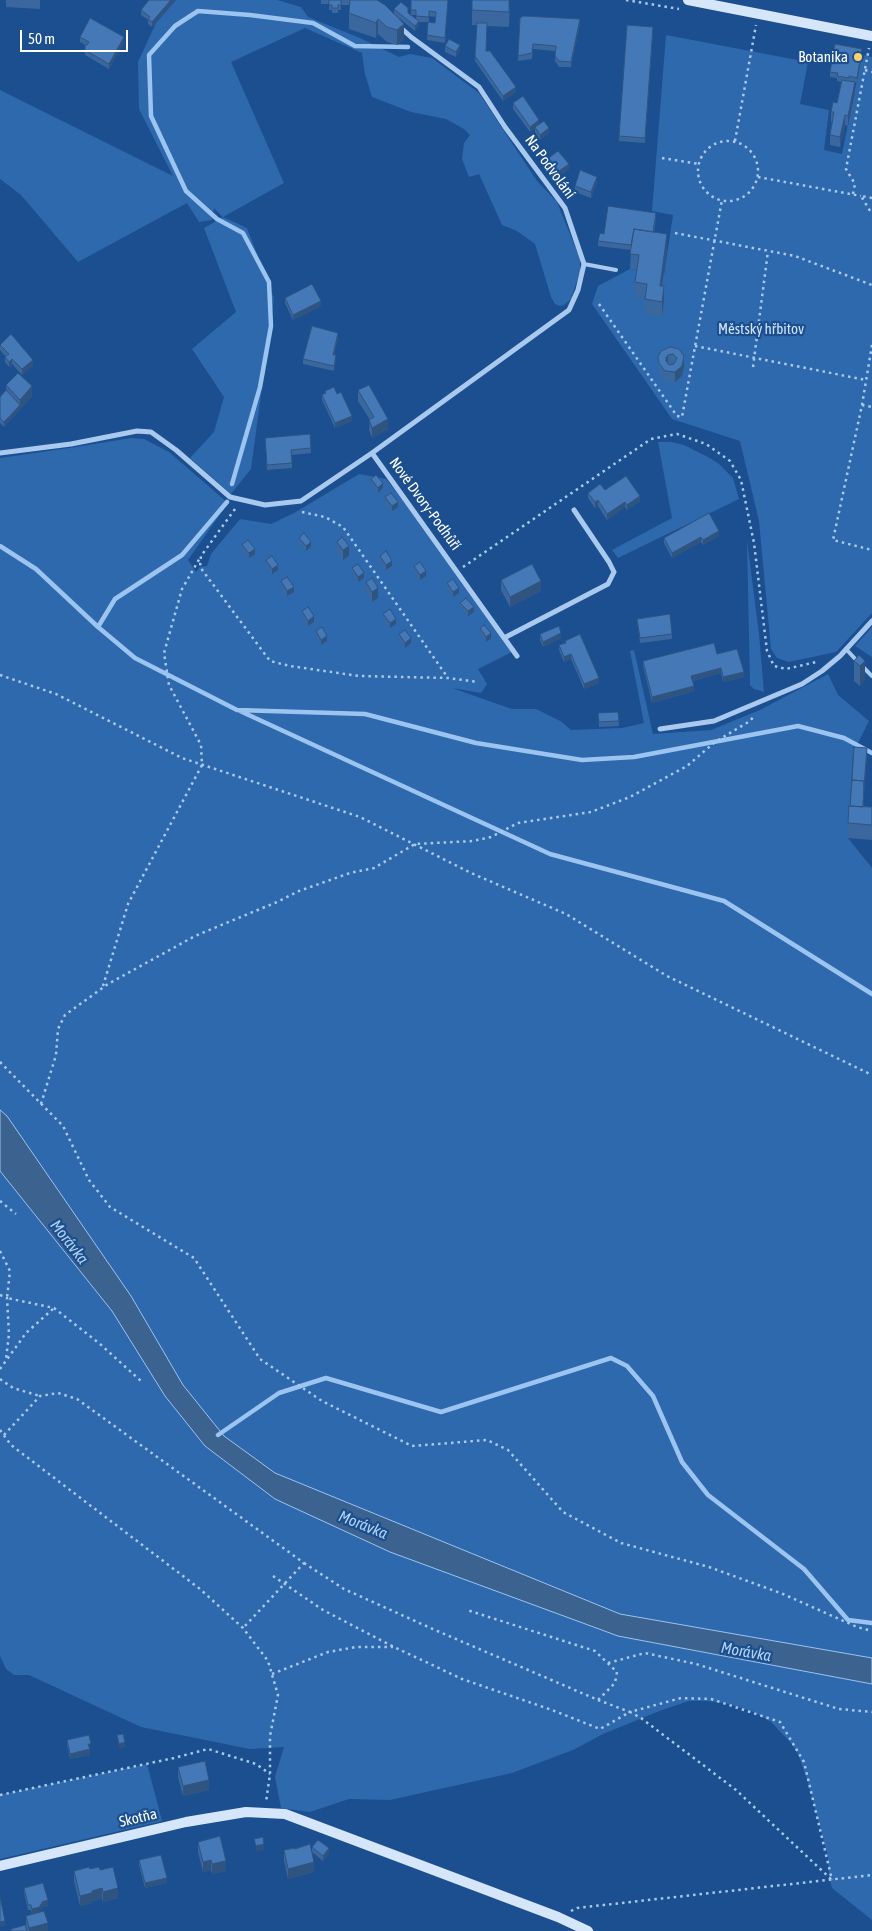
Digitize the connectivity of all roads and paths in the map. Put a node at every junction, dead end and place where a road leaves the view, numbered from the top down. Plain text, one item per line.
1 (688, 0) edge
2 (397, 24) edge
3 (756, 25) dead end
4 (872, 36) edge
5 (869, 48) dead end
6 (864, 70) junction
7 (872, 72) edge
8 (734, 141) junction
9 (662, 158) dead end
10 (699, 164) junction
11 (758, 177) junction
12 (853, 194) junction
13 (861, 196) junction
14 (872, 198) edge
15 (722, 200) junction
16 (872, 214) edge
17 (675, 233) dead end
18 (714, 241) junction
19 (768, 251) junction
20 (584, 264) junction
21 (616, 270) dead end
22 (872, 284) edge
23 (599, 304) dead end
24 (872, 345) edge
25 (695, 346) junction
26 (754, 358) junction
27 (753, 367) dead end
28 (866, 380) junction
29 (862, 405) junction
30 (872, 407) edge
31 (0, 453) edge
32 (372, 453) junction
33 (241, 500) junction
34 (574, 510) dead end
35 (298, 511) dead end
36 (872, 550) edge
37 (201, 556) junction
38 (458, 571) junction
39 (872, 621) edge
40 (504, 638) junction
41 (846, 649) junction
42 (517, 656) dead end
43 (821, 661) dead end
44 (0, 675) edge
45 (872, 676) edge
46 (448, 678) junction
47 (478, 682) dead end
48 (760, 710) dead end
49 (660, 728) dead end
50 (202, 765) junction
51 (415, 844) junction
52 (102, 988) junction
53 (0, 1062) edge
54 (872, 1075) edge
55 (41, 1104) junction
56 (0, 1201) edge
57 (16, 1214) dead end
58 (0, 1250) edge
59 (0, 1295) edge
60 (7, 1298) junction
61 (54, 1308) junction
62 (6, 1360) junction
63 (0, 1369) edge
64 (0, 1379) edge
65 (141, 1381) dead end
66 (40, 1396) junction
67 (0, 1430) edge
68 (4, 1435) junction
69 (304, 1563) junction
70 (273, 1576) dead end
71 (284, 1583) junction
72 (468, 1610) dead end
73 (243, 1628) junction
74 (872, 1631) edge
75 (394, 1647) junction
76 (608, 1663) junction
77 (272, 1674) junction
78 (598, 1700) junction
79 (630, 1712) junction
80 (872, 1712) edge
81 (270, 1774) junction
82 (0, 1795) edge
83 (266, 1813) junction
84 (0, 1866) edge
85 (872, 1875) edge
86 (832, 1880) junction
87 (558, 1917) junction
88 (588, 1931) edge

1 - 4 street
2 - 20 street, Na Podvolání
3 - 8 path
5 - 6 path
6 - 7 path
6 - 12 path
8 - 10 path
8 - 11 path
9 - 10 path
10 - 15 path
11 - 12 path
11 - 15 path
12 - 13 path
13 - 14 path
13 - 16 path
15 - 18 path
17 - 18 path
18 - 19 path
18 - 25 path
19 - 22 path
19 - 26 path
20 - 21 lane
20 - 32 street
23 - 25 path
24 - 28 path
25 - 26 path
26 - 27 path
26 - 28 path
28 - 29 path
29 - 30 path
29 - 36 path
31 - 33 street, Nové Dvory-Podhůří
32 - 33 street, Nové Dvory-Podhůří
32 - 38 street, Nové Dvory-Podhůří
33 - 37 path
34 - 40 street
35 - 46 path
37 - 46 path
37 - 50 path
38 - 40 street, Nové Dvory-Podhůří
38 - 43 path
39 - 41 street
40 - 42 street, Nové Dvory-Podhůří
41 - 45 lane
41 - 49 street
44 - 50 path
46 - 47 path
48 - 51 path
50 - 51 path
50 - 52 path
51 - 52 path
51 - 54 path
52 - 55 path
53 - 55 path
55 - 74 path
56 - 57 path
58 - 60 path
59 - 60 path
60 - 61 path
60 - 62 path
61 - 62 path
61 - 65 path
62 - 63 path
64 - 66 path
66 - 68 path
66 - 69 path
67 - 68 path
68 - 73 path
69 - 71 path
69 - 78 path
70 - 71 path
71 - 73 path
71 - 75 path
72 - 76 path
73 - 77 path
75 - 77 path
75 - 79 path
76 - 78 path
76 - 80 path
77 - 81 path
78 - 79 path
79 - 86 path
79 - 86 path
81 - 82 path
81 - 83 path
83 - 84 street, Skotňa
83 - 87 street, Skotňa
85 - 86 path
86 - 87 path
87 - 88 street, Skotňa

